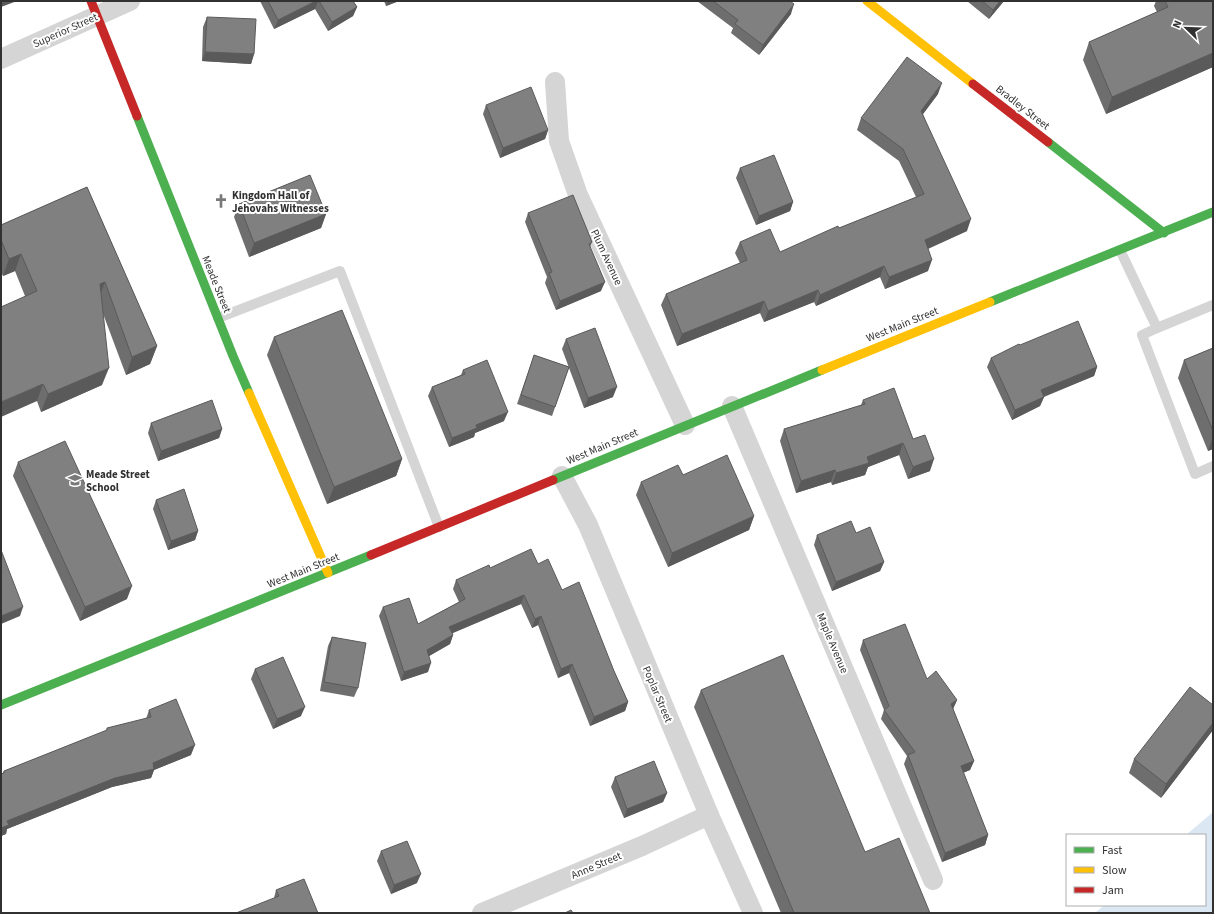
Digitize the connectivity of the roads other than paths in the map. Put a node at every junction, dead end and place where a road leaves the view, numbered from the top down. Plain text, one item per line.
1 (130, 1) edge
2 (867, 1) edge
3 (94, 8) edge
4 (1, 59) edge
5 (555, 82) dead end
6 (1213, 212) edge
7 (1164, 233) junction
8 (1120, 250) junction
9 (1213, 305) edge
10 (218, 318) junction
11 (1157, 328) junction
12 (732, 406) junction
13 (685, 425) junction
14 (1213, 466) edge
15 (562, 476) junction
16 (439, 527) junction
17 (328, 573) junction
18 (1, 705) edge
19 (709, 815) junction
20 (933, 880) dead end
21 (482, 913) edge
22 (753, 913) edge

1 - 3 street, Superior Street
2 - 7 main road, Bradley Street
3 - 4 street, Superior Street
3 - 10 main road, Meade Street
5 - 13 street, Plum Avenue
6 - 7 main road, West Main Street
7 - 8 main road, West Main Street
8 - 11 lane
8 - 12 main road, West Main Street
9 - 11 lane
10 - 16 lane
10 - 17 main road, Meade Street
11 - 14 lane
12 - 13 main road, West Main Street
12 - 20 street, Maple Avenue
13 - 15 main road, West Main Street
15 - 16 main road, West Main Street
15 - 19 street, Poplar Street
16 - 17 main road, West Main Street
17 - 18 main road, West Main Street
19 - 21 street, Anne Street
19 - 22 street, Poplar Street

